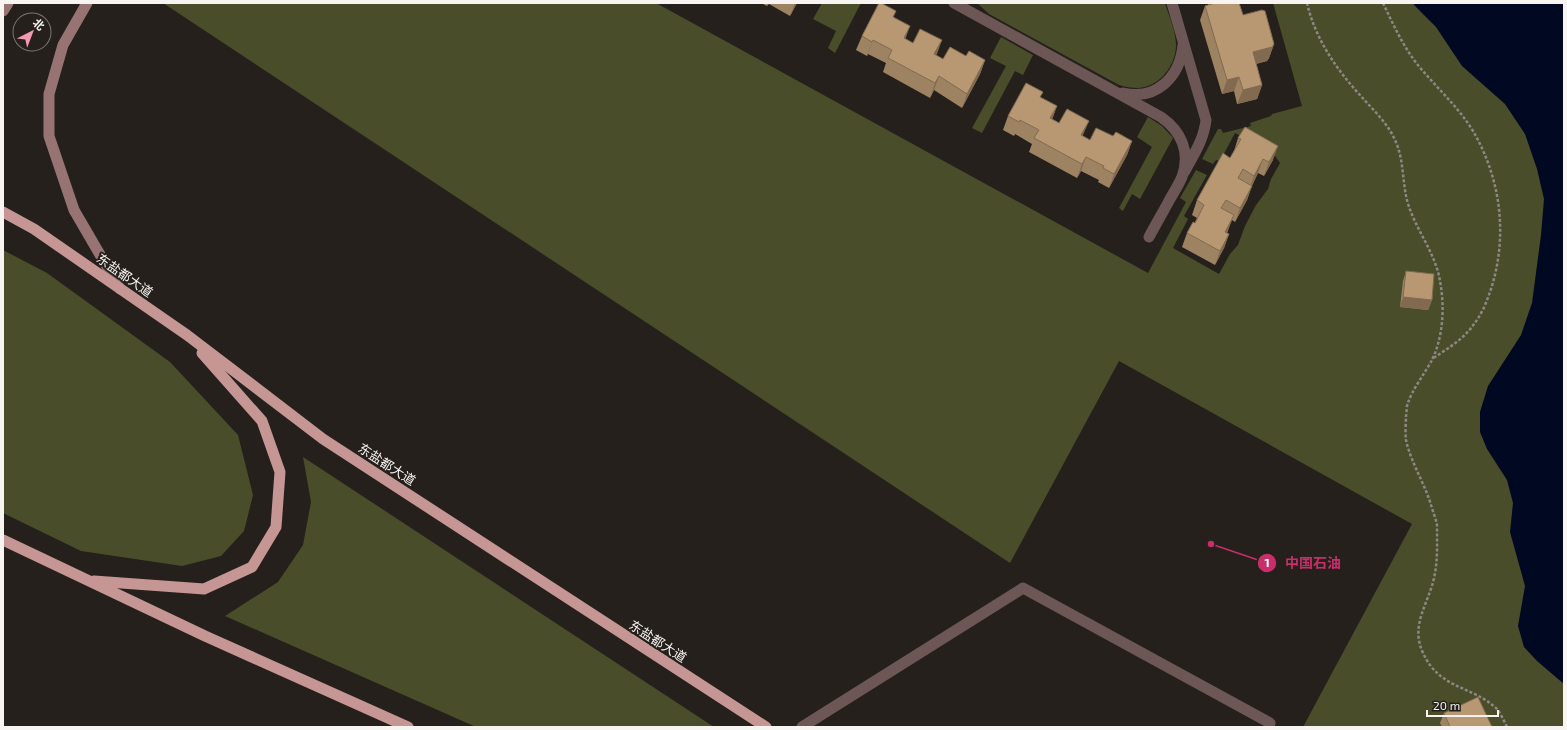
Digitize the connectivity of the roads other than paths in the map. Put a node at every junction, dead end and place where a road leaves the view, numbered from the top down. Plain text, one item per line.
1 (8, 3) edge
2 (86, 3) edge
3 (954, 3) edge
4 (969, 3) edge
5 (1172, 3) edge
6 (3, 12) edge
7 (982, 18) junction
8 (1182, 36) junction
9 (1114, 91) junction
10 (1181, 179) junction
11 (3, 212) edge
12 (1150, 237) dead end
13 (120, 289) junction
14 (187, 335) junction
15 (3, 540) edge
16 (88, 581) junction
17 (408, 727) edge
18 (766, 727) edge
19 (802, 727) edge
20 (1270, 727) edge

1 - 6 main road
2 - 13 main road
3 - 7 lane
4 - 7 lane
5 - 8 lane
7 - 9 lane
8 - 9 lane
8 - 10 lane
9 - 10 lane
10 - 12 lane
11 - 13 highway, 东盐都大道
13 - 14 highway, 东盐都大道
14 - 16 highway
14 - 18 highway, 东盐都大道
15 - 16 highway
16 - 17 highway
19 - 20 lane

